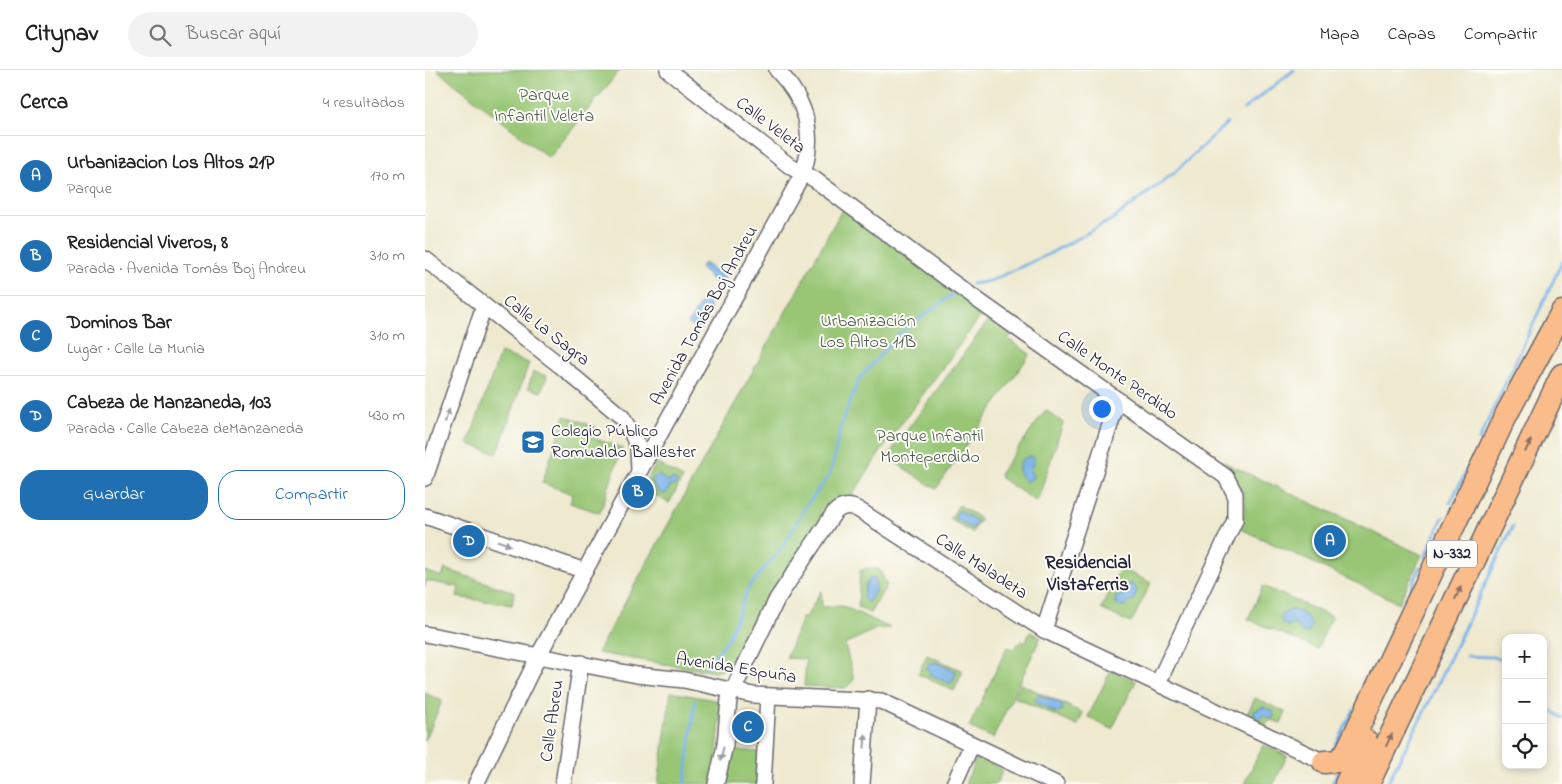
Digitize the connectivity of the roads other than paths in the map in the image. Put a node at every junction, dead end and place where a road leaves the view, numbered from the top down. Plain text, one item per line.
1 (668, 70) edge
2 (777, 70) edge
3 (803, 173) junction
4 (425, 259) edge
5 (484, 306) junction
6 (1562, 312) edge
7 (1562, 327) edge
8 (1562, 376) edge
9 (1118, 400) junction
10 (659, 438) junction
11 (635, 440) junction
12 (639, 474) junction
13 (425, 478) edge
14 (425, 516) edge
15 (585, 571) junction
16 (1044, 630) junction
17 (425, 634) edge
18 (539, 656) junction
19 (581, 663) junction
20 (1158, 683) junction
21 (733, 690) junction
22 (769, 696) junction
23 (868, 699) junction
24 (972, 744) junction
25 (1324, 762) joint
26 (476, 784) edge
27 (563, 784) edge
28 (716, 784) edge
29 (763, 784) edge
30 (863, 784) edge
31 (954, 784) edge
32 (1056, 784) edge
33 (1346, 784) edge
34 (1368, 784) edge

1 - 3 street, Calle Veleta
2 - 3 street, Avenida Tomás Boj Andreu
3 - 9 street, Calle Monte Perdido
3 - 10 street, Avenida Tomás Boj Andreu
4 - 5 street, Calle La Sagra
5 - 11 street, Calle La Sagra
13 -> 5 street
6 - 25 highway
7 - 33 highway, N-332
34 -> 8 highway, N-332
9 - 16 street
9 - 20 street, Calle Monte Perdido
10 - 11 street
10 - 12 street, Avenida Tomás Boj Andreu
11 - 12 street, Calle La Sagra
12 - 15 street, Avenida Tomás Boj Andreu
14 -> 15 street
15 - 18 street, Avenida Tomás Boj Andreu
16 - 20 street, Calle Maladeta
16 - 21 street, Calle Maladeta
17 - 18 street, Avenida Espuña
18 - 19 street, Avenida Espuña
18 - 26 street, Avenida Tomás Boj Andreu
19 - 21 street, Avenida Espuña
19 - 27 street, Calle Abreu
20 - 25 street, Calle Maladeta
21 - 22 street, Avenida Espuña
21 -> 28 street
22 - 23 street, Avenida Espuña
22 - 29 street
23 - 24 street, Avenida Espuña
30 -> 23 street
24 - 31 street
24 - 32 street, Avenida Espuña

